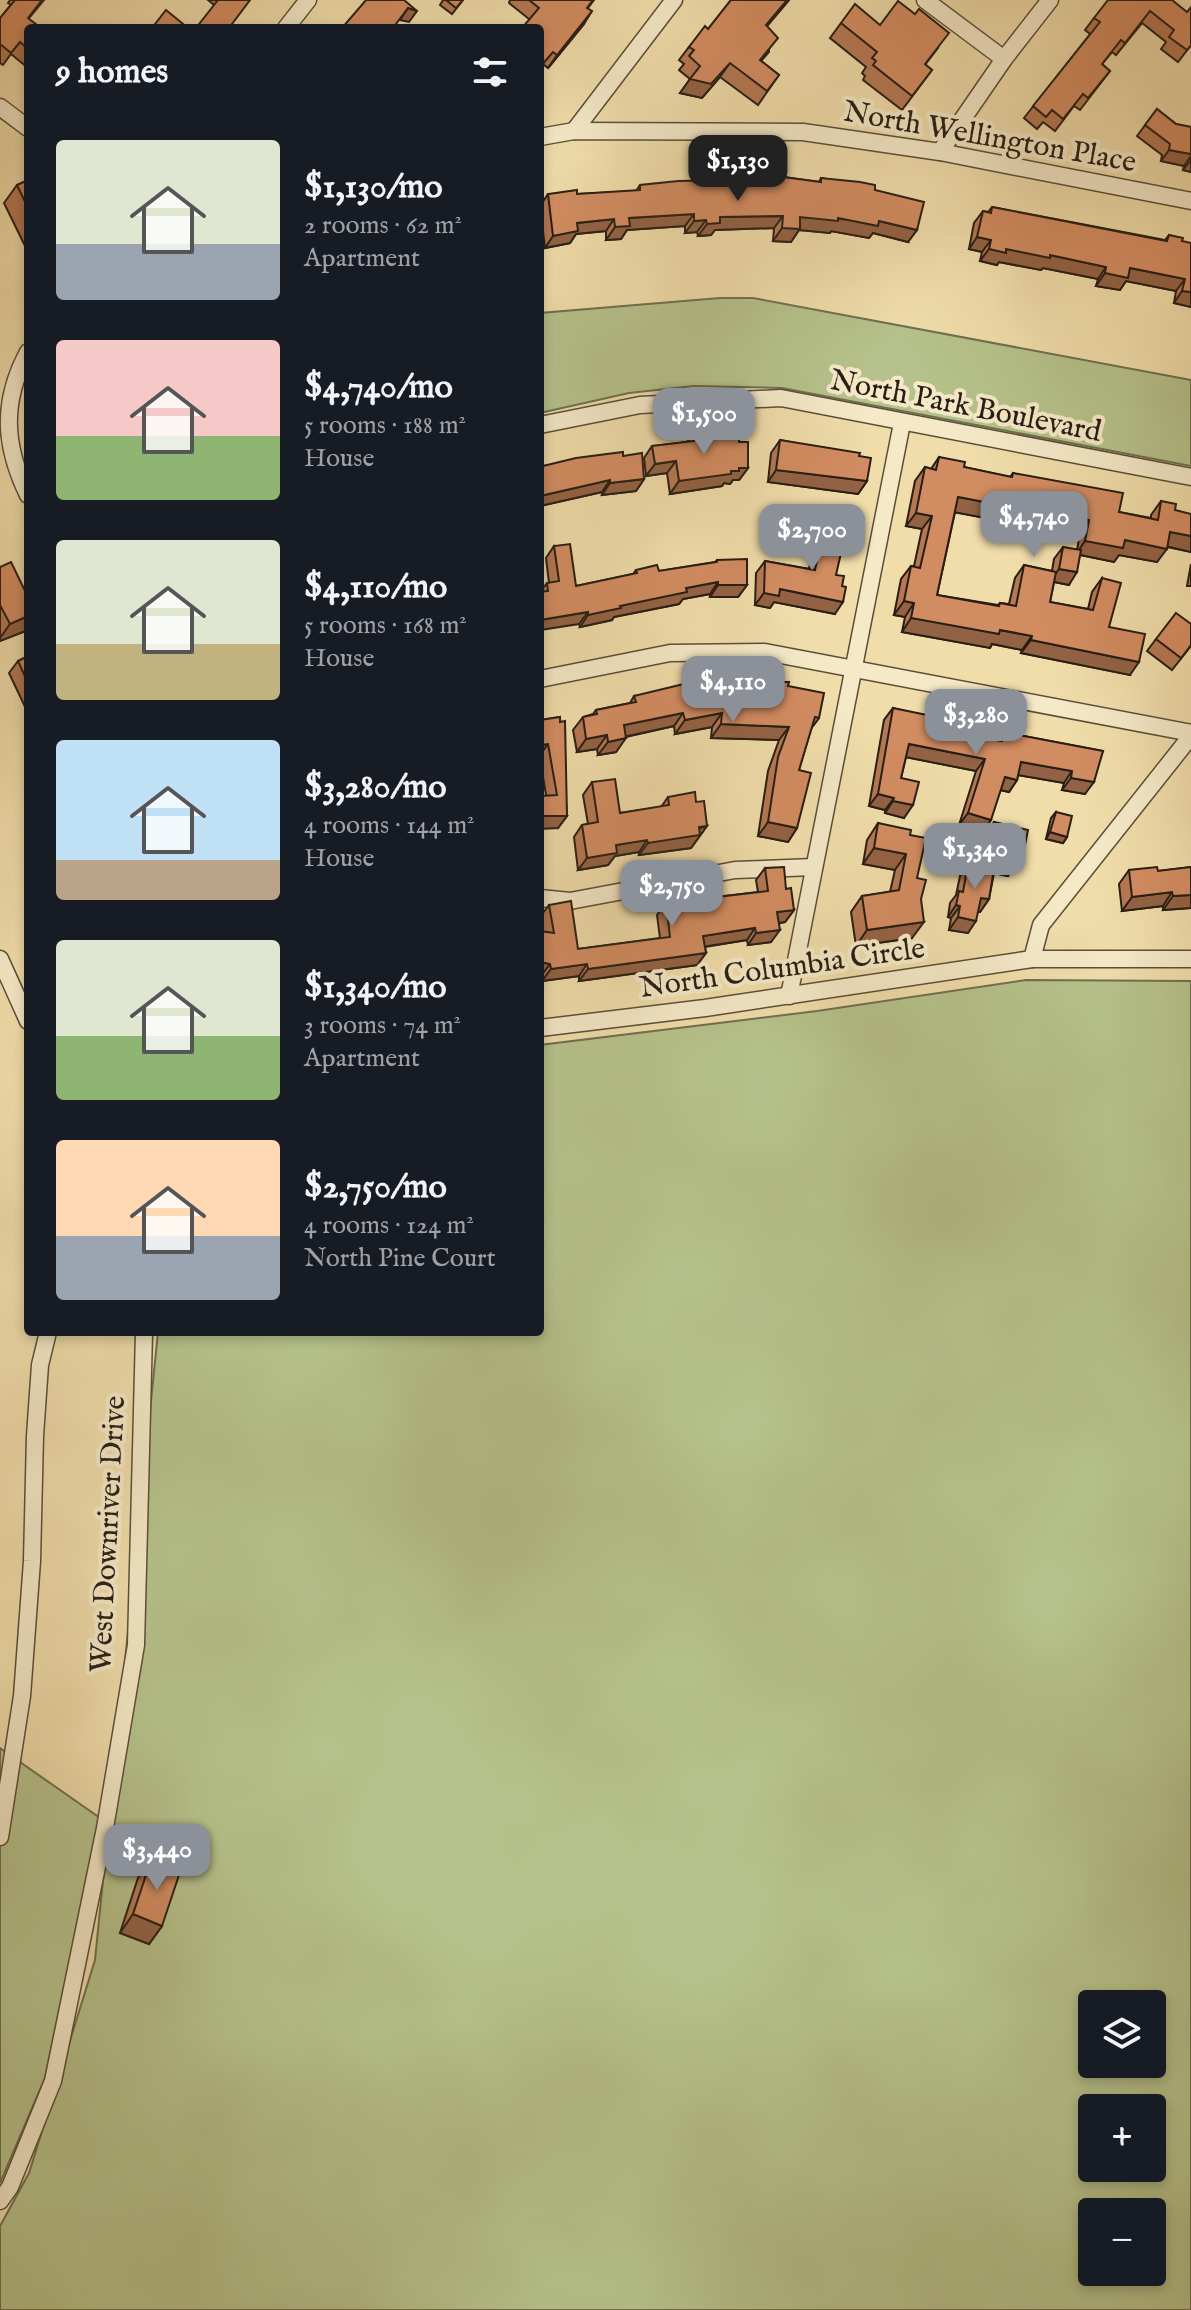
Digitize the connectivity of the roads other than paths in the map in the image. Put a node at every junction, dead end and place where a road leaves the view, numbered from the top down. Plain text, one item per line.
1 (308, 0) edge
2 (674, 0) edge
3 (925, 0) edge
4 (1050, 0) edge
5 (289, 24) edge
6 (1004, 59) junction
7 (0, 107) edge
8 (24, 125) edge
9 (574, 131) junction
10 (544, 136) edge
11 (940, 152) junction
12 (1191, 201) edge
13 (24, 362) edge
14 (902, 423) junction
15 (544, 424) edge
16 (22, 468) edge
17 (1191, 477) edge
18 (856, 667) junction
19 (544, 678) edge
20 (1191, 734) edge
21 (814, 867) junction
22 (544, 898) edge
23 (0, 959) edge
24 (1032, 959) junction
25 (1191, 959) edge
26 (789, 996) junction
27 (24, 1012) edge
28 (544, 1027) edge
29 (47, 1336) edge
30 (144, 1336) edge
31 (0, 1837) edge
32 (3, 2193) edge

1 - 5 street
2 - 9 street
3 - 6 street
4 - 6 street
6 - 11 street
7 - 8 street
9 - 10 street, North Wellington Place
9 - 11 street, North Wellington Place
11 - 12 street, North Wellington Place
13 - 16 street
14 - 15 street, North Park Boulevard
14 - 17 street, North Park Boulevard
14 - 18 street
18 - 19 street
18 - 20 street
18 - 21 street
20 - 24 street
21 - 22 street
21 - 26 street
23 - 27 street
24 - 25 street, North Columbia Circle
24 - 26 street, North Columbia Circle
26 - 28 street, North Columbia Circle
29 - 31 street
30 - 32 street, West Downriver Drive

